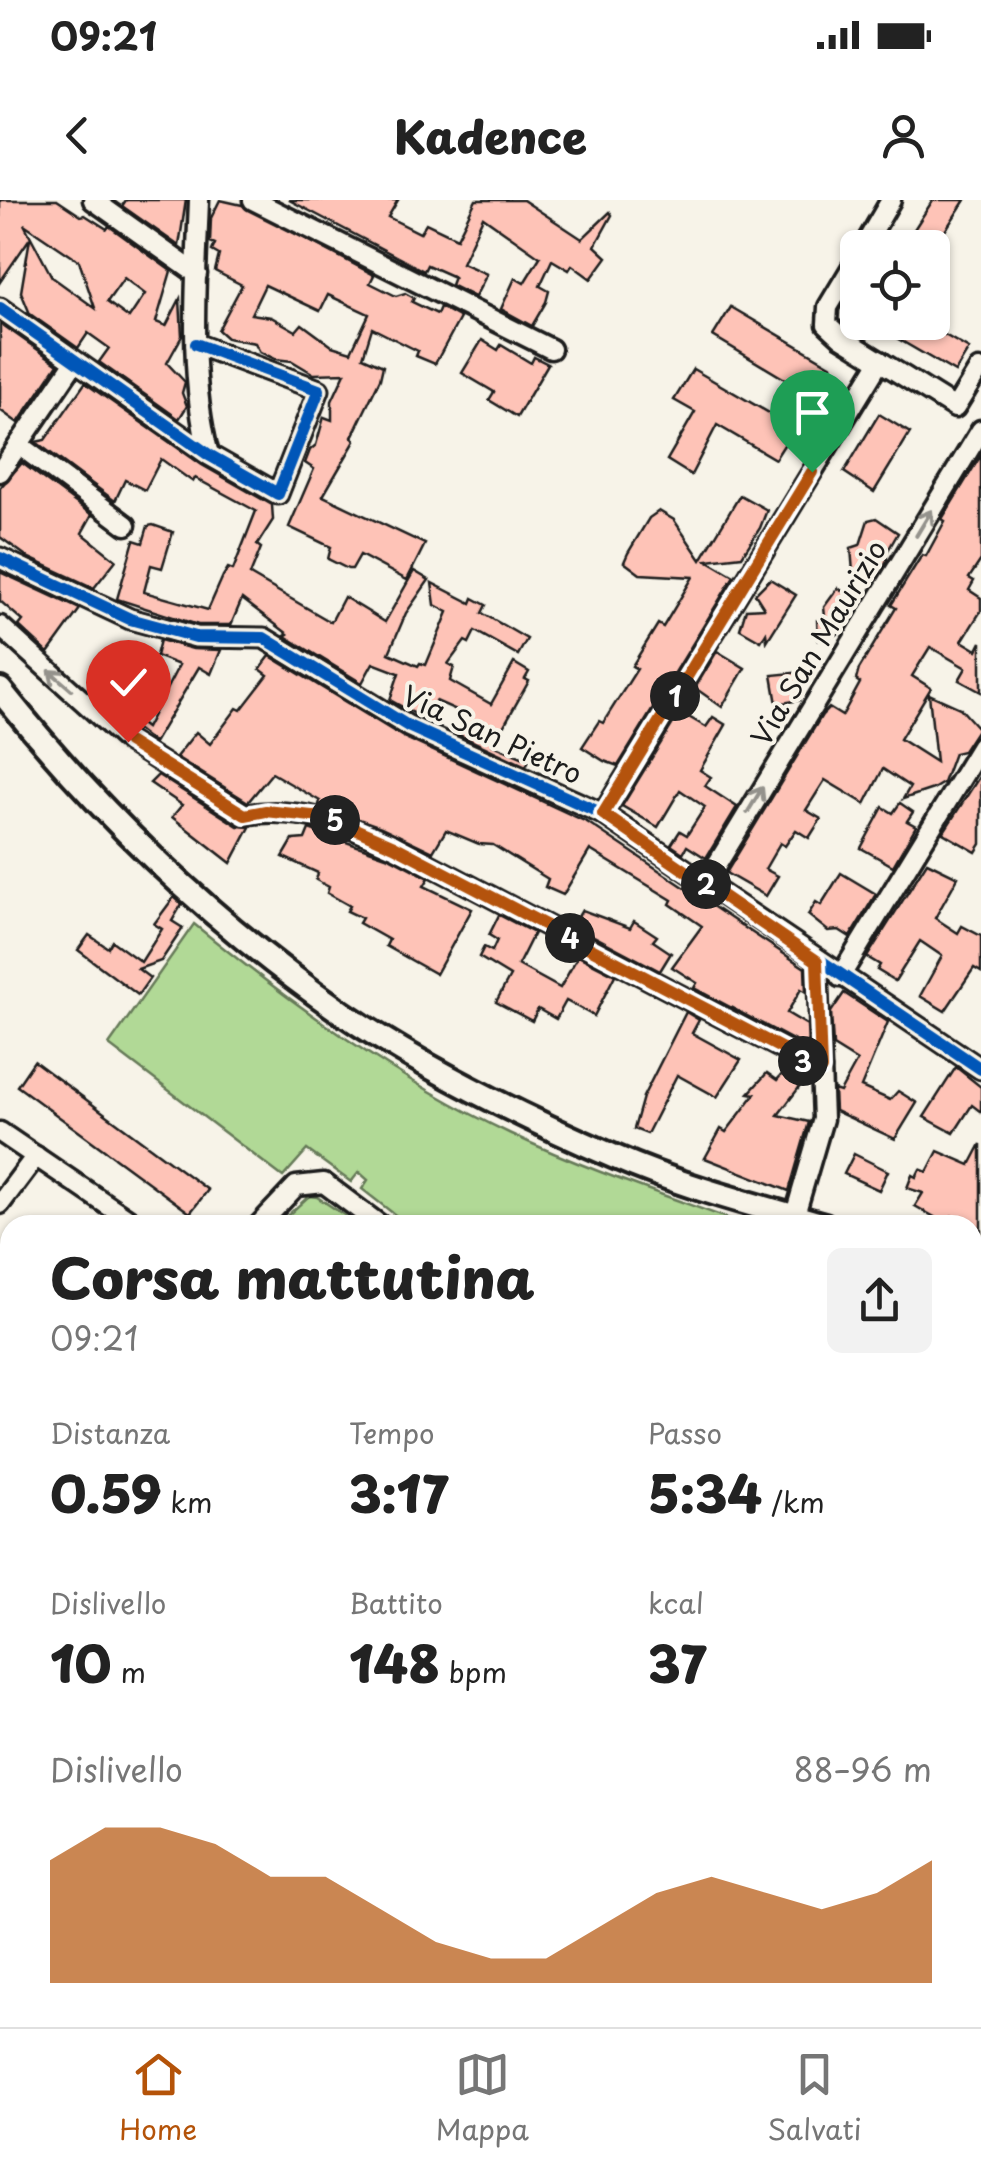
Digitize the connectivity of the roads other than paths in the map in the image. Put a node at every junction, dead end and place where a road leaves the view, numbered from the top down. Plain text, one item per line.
1 (93, 200) edge
2 (199, 200) edge
3 (253, 200) edge
4 (892, 200) edge
5 (874, 230) edge
6 (197, 274) junction
7 (840, 286) edge
8 (0, 308) edge
9 (840, 333) edge
10 (850, 340) edge
11 (196, 344) junction
12 (551, 350) dead end
13 (880, 361) junction
14 (74, 364) junction
15 (979, 369) edge
16 (955, 408) junction
17 (981, 427) edge
18 (18, 445) junction
19 (209, 455) junction
20 (0, 472) edge
21 (126, 525) dead end
22 (0, 558) edge
23 (0, 626) edge
24 (0, 690) edge
25 (981, 746) edge
26 (603, 814) junction
27 (704, 884) junction
28 (817, 961) junction
29 (840, 976) junction
30 (821, 1069) junction
31 (981, 1069) edge
32 (0, 1132) edge
33 (36, 1156) junction
34 (0, 1204) edge
35 (122, 1215) edge
36 (268, 1215) edge
37 (367, 1215) edge
38 (777, 1215) edge
39 (796, 1215) edge

1 - 6 street
2 - 6 street
3 - 12 street
4 - 5 street
6 - 11 street
7 - 9 street
8 - 14 street
10 - 13 street
11 - 19 street
11 - 19 street
13 - 16 street
13 - 26 street
14 - 18 street
14 - 19 street
15 - 16 street
16 - 17 street
27 -> 17 street, Via San Maurizio
18 - 20 street
18 - 21 street
22 - 26 street, Via San Pietro
30 -> 23 street
24 - 38 main road
25 - 29 street
26 - 27 street, Via San Pietro
27 - 28 street, Via San Pietro
28 - 29 street, Via San Pietro
28 - 30 street
29 - 31 street, Via San Pietro
30 - 39 street
32 - 33 street
33 - 34 street
33 - 35 street
36 - 37 street

